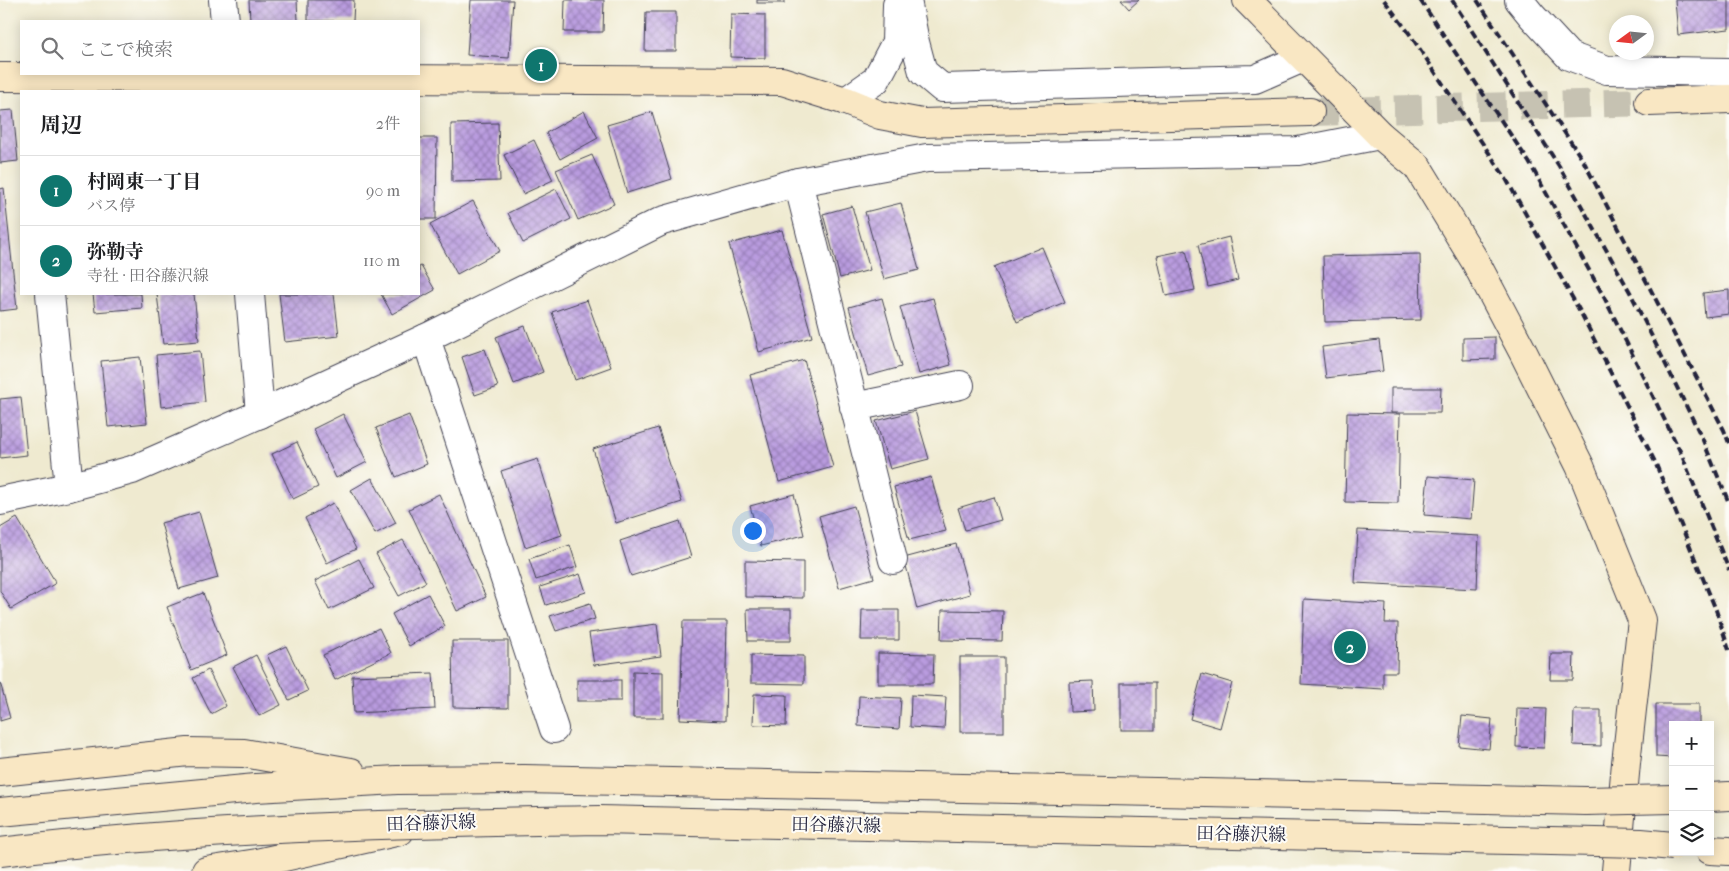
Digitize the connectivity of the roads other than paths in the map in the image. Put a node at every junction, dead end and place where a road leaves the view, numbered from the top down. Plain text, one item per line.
1 (223, 0) edge
2 (897, 0) edge
3 (907, 0) edge
4 (1247, 0) edge
5 (1519, 0) edge
6 (225, 20) edge
7 (1303, 58) junction
8 (1729, 72) edge
9 (0, 77) edge
10 (232, 81) edge
11 (30, 84) edge
12 (1729, 99) edge
13 (846, 101) junction
14 (1649, 102) tunnel mouth
15 (1310, 112) tunnel mouth
16 (1380, 135) junction
17 (798, 182) junction
18 (50, 295) edge
19 (250, 295) edge
20 (426, 338) junction
21 (960, 385) dead end
22 (854, 407) junction
23 (260, 414) junction
24 (69, 487) junction
25 (0, 501) edge
26 (893, 560) dead end
27 (554, 730) dead end
28 (0, 772) edge
29 (397, 780) junction
30 (1729, 796) edge
31 (1714, 797) edge
32 (1669, 799) edge
33 (0, 812) edge
34 (438, 822) junction
35 (1669, 846) edge
36 (1714, 850) edge
37 (0, 852) edge
38 (1729, 852) edge
39 (206, 871) edge
40 (1616, 871) edge

1 - 6 street
2 - 13 street
3 - 7 street
4 - 7 main road
5 - 8 street
7 - 16 main road
9 - 11 main road
10 - 11 main road
10 - 13 main road
12 - 14 main road
13 - 15 main road
16 - 17 street
16 - 40 main road
17 - 20 street
17 - 22 street
18 - 24 street
19 - 23 street
20 - 23 street
20 - 27 street
21 - 22 street
22 - 26 street
23 - 24 street
24 - 25 street
28 - 29 main road
29 - 32 main road, bridge
29 - 33 main road
30 - 31 main road
34 - 35 main road, 田谷藤沢線, bridge
34 - 37 main road, 田谷藤沢線, bridge
34 - 39 main road, bridge
36 - 38 main road

